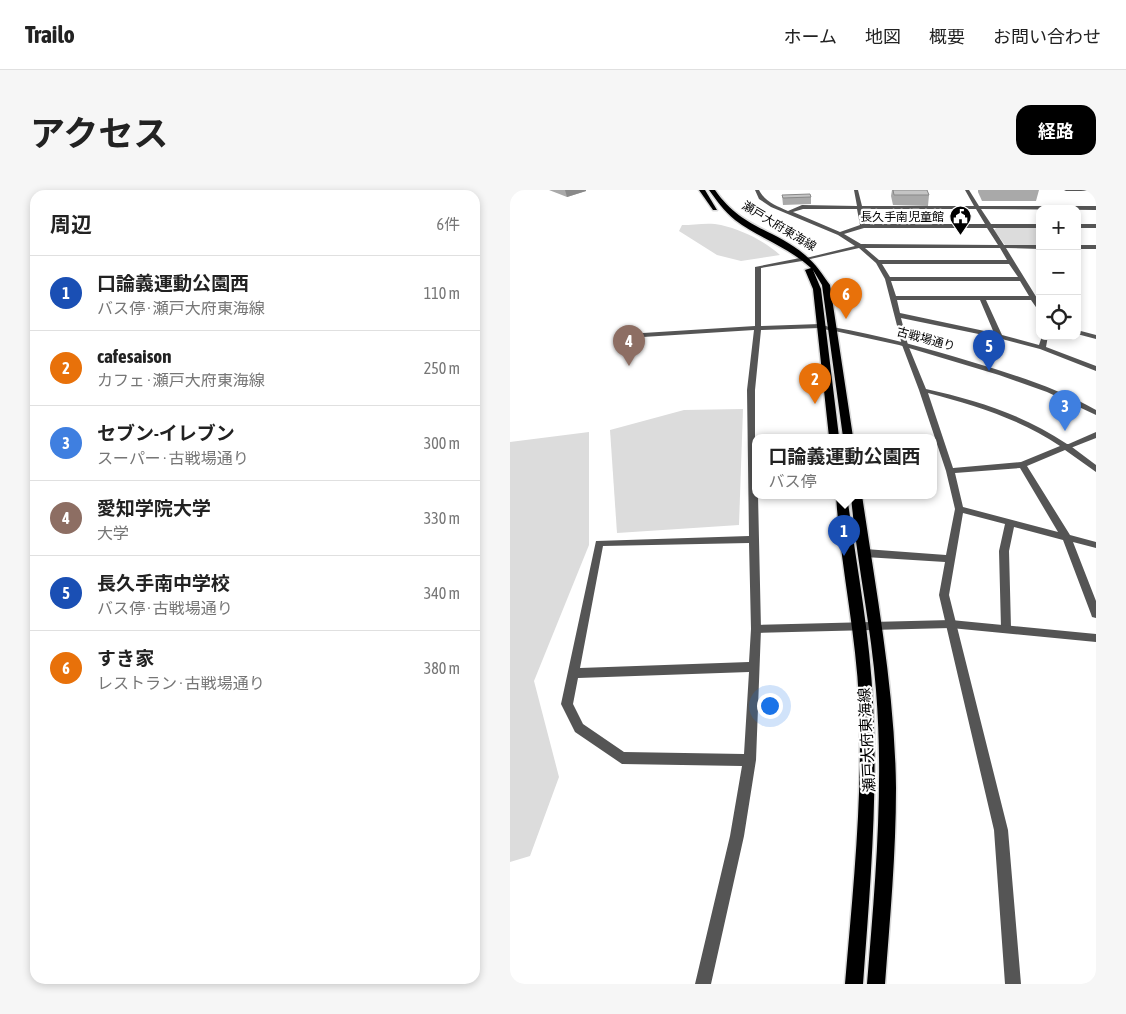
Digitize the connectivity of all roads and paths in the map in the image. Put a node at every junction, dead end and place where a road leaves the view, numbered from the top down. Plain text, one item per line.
1 (702, 190) edge
2 (712, 190) edge
3 (757, 190) edge
4 (856, 190) edge
5 (967, 190) edge
6 (1066, 190) edge
7 (1096, 190) edge
8 (858, 207) junction
9 (978, 208) junction
10 (1096, 208) edge
11 (787, 213) junction
12 (863, 226) junction
13 (990, 226) junction
14 (1036, 226) edge
15 (1081, 226) edge
16 (1096, 226) edge
17 (840, 234) junction
18 (860, 246) junction
19 (1036, 246) edge
20 (1003, 247) junction
21 (1081, 247) edge
22 (1096, 247) edge
23 (804, 259) junction
24 (878, 262) junction
25 (1012, 262) junction
26 (888, 279) junction
27 (1022, 280) junction
28 (892, 298) junction
29 (982, 298) junction
30 (1033, 298) junction
31 (1036, 303) edge
32 (898, 315) junction
33 (820, 326) junction
34 (758, 328) junction
35 (832, 329) junction
36 (1081, 333) edge
37 (643, 334) dead end
38 (999, 336) junction
39 (1096, 337) edge
40 (1044, 340) edge
41 (905, 345) junction
42 (1042, 348) junction
43 (1096, 369) edge
44 (923, 390) junction
45 (1096, 413) edge
46 (752, 434) edge
47 (834, 434) edge
48 (848, 434) edge
49 (1096, 435) edge
50 (1068, 446) junction
51 (1022, 466) junction
52 (1096, 469) edge
53 (950, 471) junction
54 (754, 499) edge
55 (842, 499) edge
56 (857, 499) edge
57 (959, 509) junction
58 (1010, 522) junction
59 (1067, 538) junction
60 (755, 540) junction
61 (1096, 545) edge
62 (865, 553) junction
63 (950, 559) junction
64 (1096, 614) edge
65 (951, 624) junction
66 (867, 627) junction
67 (1006, 628) junction
68 (756, 629) junction
69 (1096, 638) edge
70 (755, 667) junction
71 (574, 673) junction
72 (750, 760) junction
73 (703, 984) edge
74 (854, 984) edge
75 (876, 984) edge
76 (1013, 984) edge

1 - 23 main road, 瀬戸大府東海線
2 - 23 main road, 瀬戸大府東海線
3 - 11 street
4 - 8 street
5 - 9 street
6 - 7 street
8 - 9 street
8 - 11 street
8 - 12 street
9 - 10 street
9 - 13 street
11 - 17 street
12 - 13 street
12 - 17 street
13 - 14 street
13 - 20 street
15 - 16 street
17 - 18 street
18 - 20 street
18 - 23 street
18 - 24 street
19 - 20 street
20 - 25 street
21 - 22 street
23 - 33 main road, 瀬戸大府東海線
23 - 34 street
23 - 35 main road, 瀬戸大府東海線
24 - 25 street
24 - 26 street
25 - 27 street
26 - 27 street
26 - 28 street
27 - 30 street
28 - 29 street
28 - 32 street
29 - 30 street
29 - 38 street
30 - 31 street
32 - 38 street
32 - 41 street
33 - 34 street, 古戦場通り
33 - 35 street, 古戦場通り
33 - 47 main road, 瀬戸大府東海線
34 - 37 street, 古戦場通り
34 - 46 street
35 - 41 street, 古戦場通り
35 - 48 main road, 瀬戸大府東海線
36 - 39 street
38 - 42 street
40 - 42 street
41 - 44 street
41 - 45 street, 古戦場通り
42 - 43 street
44 - 50 street
44 - 53 street
49 - 50 street
50 - 51 street
50 - 52 street
51 - 53 street
51 - 59 street
53 - 57 street
54 - 60 street
55 - 66 main road, 瀬戸大府東海線
56 - 62 main road, 瀬戸大府東海線
57 - 58 street
57 - 63 street
58 - 59 street
58 - 67 street
59 - 61 street
59 - 64 street
60 - 68 street
60 - 71 street
62 - 63 street
62 - 66 main road, 瀬戸大府東海線
63 - 65 street
65 - 66 street
65 - 67 street
65 - 76 street
66 - 68 street
66 - 74 main road, 瀬戸大府東海線
66 - 75 main road, 瀬戸大府東海線
67 - 69 street
68 - 70 street
70 - 71 street
70 - 72 street
71 - 72 street
72 - 73 street

